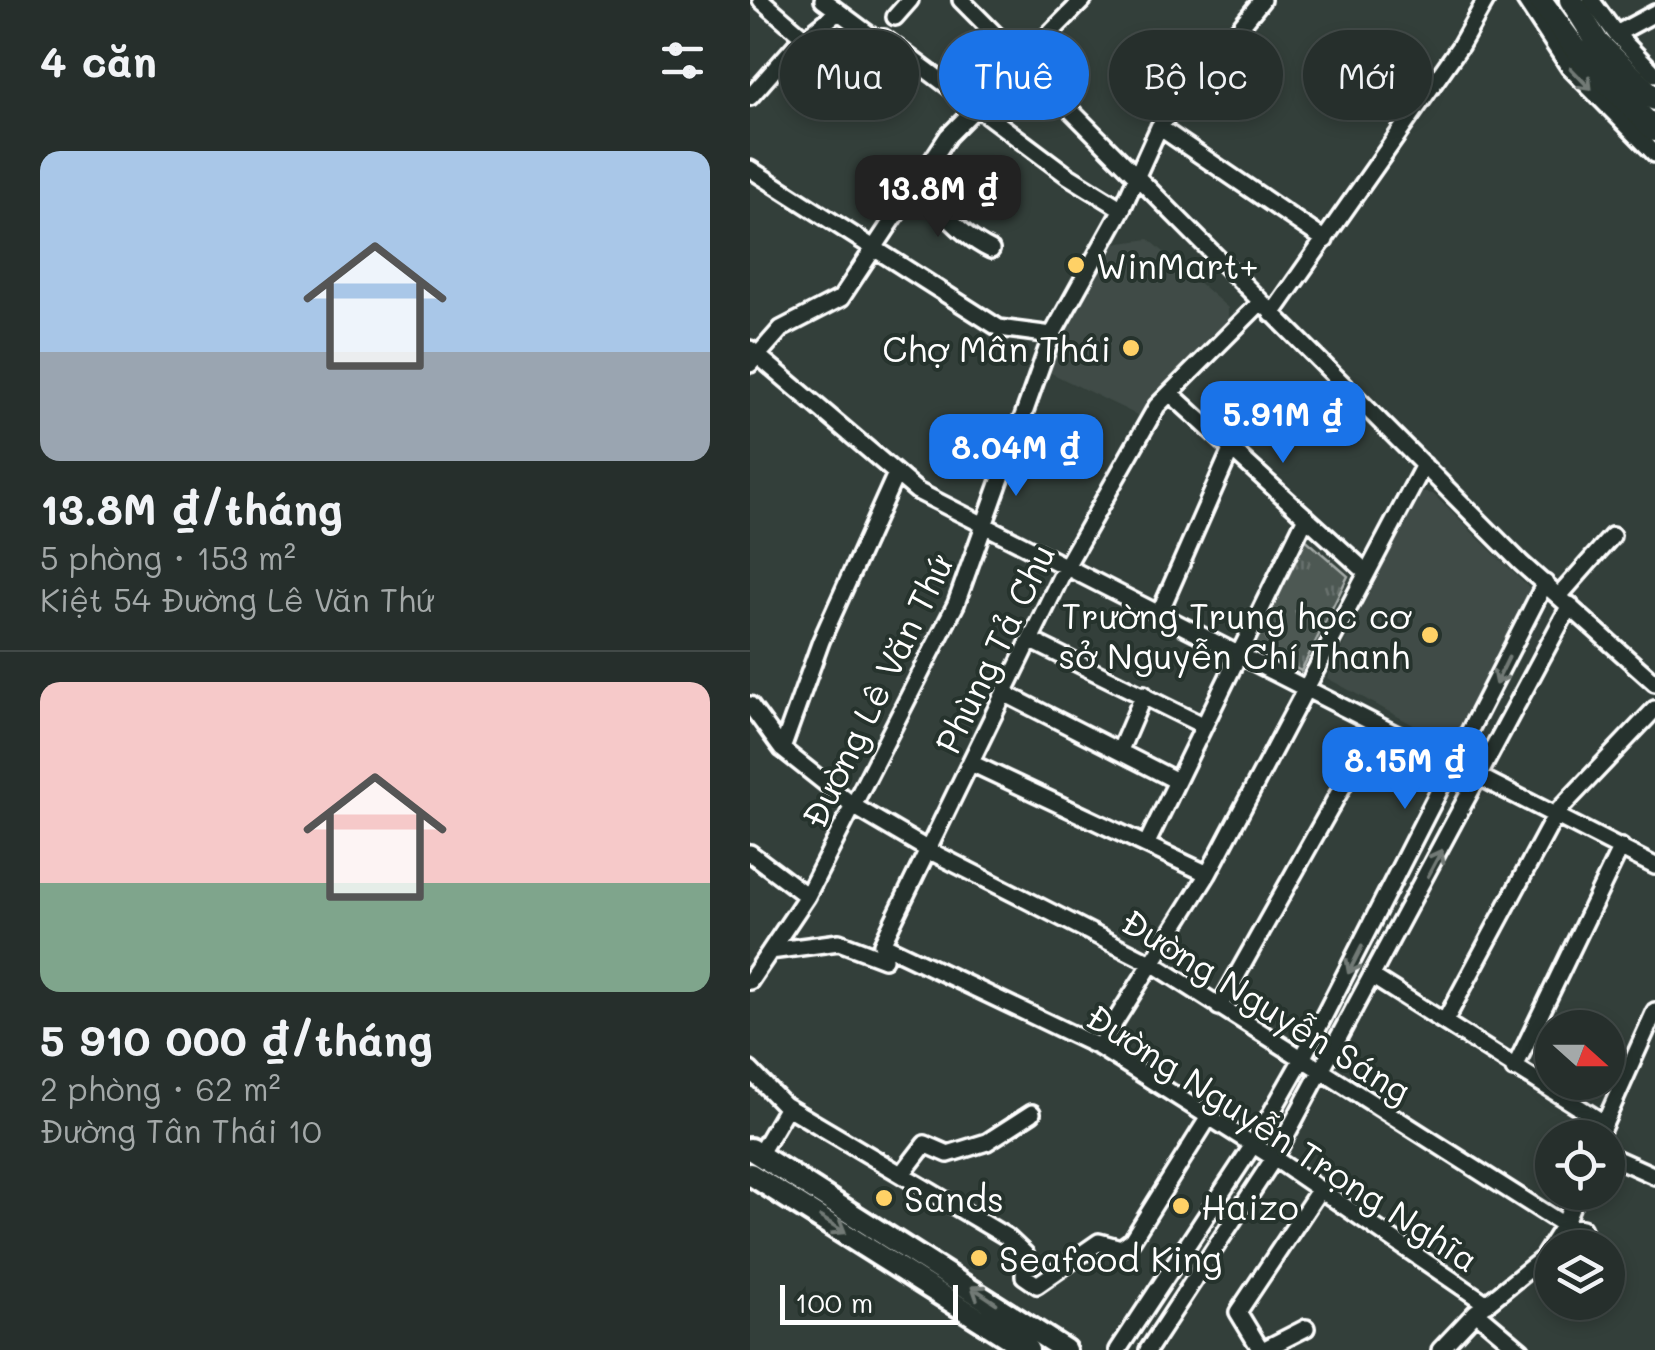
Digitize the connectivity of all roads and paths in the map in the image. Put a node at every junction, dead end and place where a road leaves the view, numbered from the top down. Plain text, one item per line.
1 (760, 0) edge
2 (823, 0) edge
3 (910, 0) edge
4 (961, 0) edge
5 (1083, 0) edge
6 (1262, 0) edge
7 (1486, 0) edge
8 (1524, 0) edge
9 (1540, 0) edge
10 (1572, 0) edge
11 (1591, 0) edge
12 (838, 12) junction
13 (1655, 13) edge
14 (895, 17) dead end
15 (796, 30) edge
16 (815, 30) edge
17 (990, 30) edge
18 (1051, 30) edge
19 (1616, 34) junction
20 (780, 65) edge
21 (1655, 74) edge
22 (939, 80) edge
23 (750, 97) edge
24 (1655, 99) edge
25 (965, 120) edge
26 (994, 120) edge
27 (1078, 120) edge
28 (1159, 127) junction
29 (1655, 130) edge
30 (1655, 154) edge
31 (750, 169) edge
32 (1136, 180) junction
33 (913, 186) junction
34 (1122, 209) junction
35 (1325, 240) junction
36 (872, 250) junction
37 (991, 250) dead end
38 (1266, 308) junction
39 (1052, 335) junction
40 (753, 356) edge
41 (1170, 394) junction
42 (1231, 450) junction
43 (1424, 465) junction
44 (895, 476) junction
45 (1306, 518) junction
46 (984, 523) junction
47 (1612, 536) dead end
48 (1065, 568) junction
49 (1365, 571) junction
50 (1545, 583) junction
51 (1564, 600) junction
52 (1160, 614) junction
53 (1030, 640) junction
54 (1240, 653) junction
55 (1655, 683) edge
56 (1308, 686) junction
57 (1004, 693) junction
58 (1144, 694) junction
59 (750, 705) edge
60 (1655, 709) edge
61 (1377, 725) junction
62 (1204, 726) junction
63 (782, 749) junction
64 (1120, 750) junction
65 (970, 763) junction
66 (1456, 763) junction
67 (1482, 774) junction
68 (1177, 781) junction
69 (855, 806) junction
70 (1557, 812) junction
71 (1146, 845) junction
72 (1621, 848) junction
73 (930, 852) junction
74 (750, 853) edge
75 (1655, 866) edge
76 (1208, 874) junction
77 (807, 896) junction
78 (770, 951) junction
79 (883, 951) junction
80 (1155, 965) junction
81 (752, 975) edge
82 (1374, 977) junction
83 (1218, 1007) junction
84 (1654, 1015) edge
85 (1444, 1021) junction
86 (1099, 1047) junction
87 (1302, 1059) junction
88 (1514, 1069) junction
89 (750, 1070) edge
90 (1322, 1072) junction
91 (787, 1107) junction
92 (1032, 1112) dead end
93 (1210, 1117) junction
94 (1587, 1120) edge
95 (1606, 1120) edge
96 (1253, 1145) junction
97 (1274, 1158) junction
98 (753, 1159) edge
99 (1625, 1163) edge
100 (902, 1174) junction
101 (1655, 1176) edge
102 (1320, 1189) junction
103 (1570, 1210) edge
104 (1564, 1225) junction
105 (1583, 1230) edge
106 (1482, 1308) junction
107 (1306, 1328) dead end
108 (1028, 1350) edge
109 (1065, 1350) edge
110 (1118, 1350) edge
111 (1148, 1350) edge
112 (1262, 1350) edge
113 (1440, 1350) edge
114 (1521, 1350) edge

1 - 15 street
2 - 12 street
3 - 14 street
4 - 17 street
5 - 18 street
6 - 28 street, Đường Lê Văn Thứ
7 - 35 street, Phùng Tả Chu
8 -> 30 street
9 - 29 highway
10 - 24 highway
11 - 19 street
12 - 16 street
12 - 22 street
13 - 19 street
19 - 21 street
20 - 23 street
25 - 33 street
26 - 34 street
27 - 32 street
28 - 32 street, Đường Lê Văn Thứ
28 - 35 street
31 - 36 street
32 - 34 street, Đường Lê Văn Thứ
32 - 38 street
33 - 36 street
33 - 37 street
34 - 39 street, Đường Lê Văn Thứ
35 - 38 street, Phùng Tả Chu
36 - 39 street
36 - 40 street
38 - 41 street, Phùng Tả Chu
38 - 43 street
39 - 46 street, Đường Lê Văn Thứ
40 - 44 street
41 - 42 street
41 - 48 street, Phùng Tả Chu
42 - 45 street
42 - 52 street
43 - 49 street
43 - 50 street
44 - 46 street
44 - 63 street
45 - 49 street
45 - 54 street
46 - 48 street
46 - 69 street, Đường Lê Văn Thứ
47 - 51 street
48 - 52 street
48 - 53 street, Phùng Tả Chu
49 - 56 street
50 - 51 street
50 -> 66 street
51 - 55 street
51 - 67 street
52 - 54 street
53 - 57 street, Phùng Tả Chu
53 - 58 street
54 - 56 street
54 - 62 street
56 - 61 street
56 - 76 street
57 - 64 street
57 - 65 street, Phùng Tả Chu
58 - 62 street
58 - 64 street
59 - 63 street, Đường Nguyễn Sáng
60 - 70 street
61 - 66 street
61 - 83 street
62 - 68 street
63 - 69 street, Đường Nguyễn Sáng
64 - 68 street
65 - 71 street
65 - 73 street, Phùng Tả Chu
66 - 67 street
66 -> 87 street
67 - 70 street
82 -> 67 street
68 - 71 street
69 - 73 street, Đường Nguyễn Sáng
69 - 77 street, Đường Lê Văn Thứ
70 - 72 street
70 - 85 street
71 - 76 street
72 - 75 street
72 - 88 street
73 - 79 street, Phùng Tả Chu
73 - 80 street, Đường Nguyễn Sáng
74 - 77 street
76 - 80 street
77 - 78 street, Đường Lê Văn Thứ
78 - 79 street, Đường Nguyễn Trọng Nghĩa
78 - 81 street, Đường Lê Văn Thứ
79 - 86 street, Đường Nguyễn Trọng Nghĩa
80 - 83 street, Đường Nguyễn Sáng
80 - 86 street
82 - 85 street
82 - 90 street
83 - 87 street, Đường Nguyễn Sáng
84 - 95 street
85 - 88 street
86 - 93 street, Đường Nguyễn Trọng Nghĩa
87 - 90 street, Đường Nguyễn Sáng
87 - 96 street
88 - 94 street
89 - 91 street
90 - 97 street
90 - 104 street, Đường Nguyễn Sáng
91 - 98 street
91 - 100 street
92 - 100 street
93 - 96 street, Đường Nguyễn Trọng Nghĩa
93 - 100 street
96 - 97 street, Đường Nguyễn Trọng Nghĩa
96 - 110 street
97 - 102 street, Đường Nguyễn Trọng Nghĩa
97 - 111 street
98 -> 108 main road
109 -> 98 main road
99 - 101 street
102 - 106 street, Đường Nguyễn Trọng Nghĩa
102 - 112 street
103 - 104 street
104 - 105 street, Đường Nguyễn Sáng
104 - 106 street
106 - 113 street
106 - 114 street, Đường Nguyễn Trọng Nghĩa
107 - 112 street

